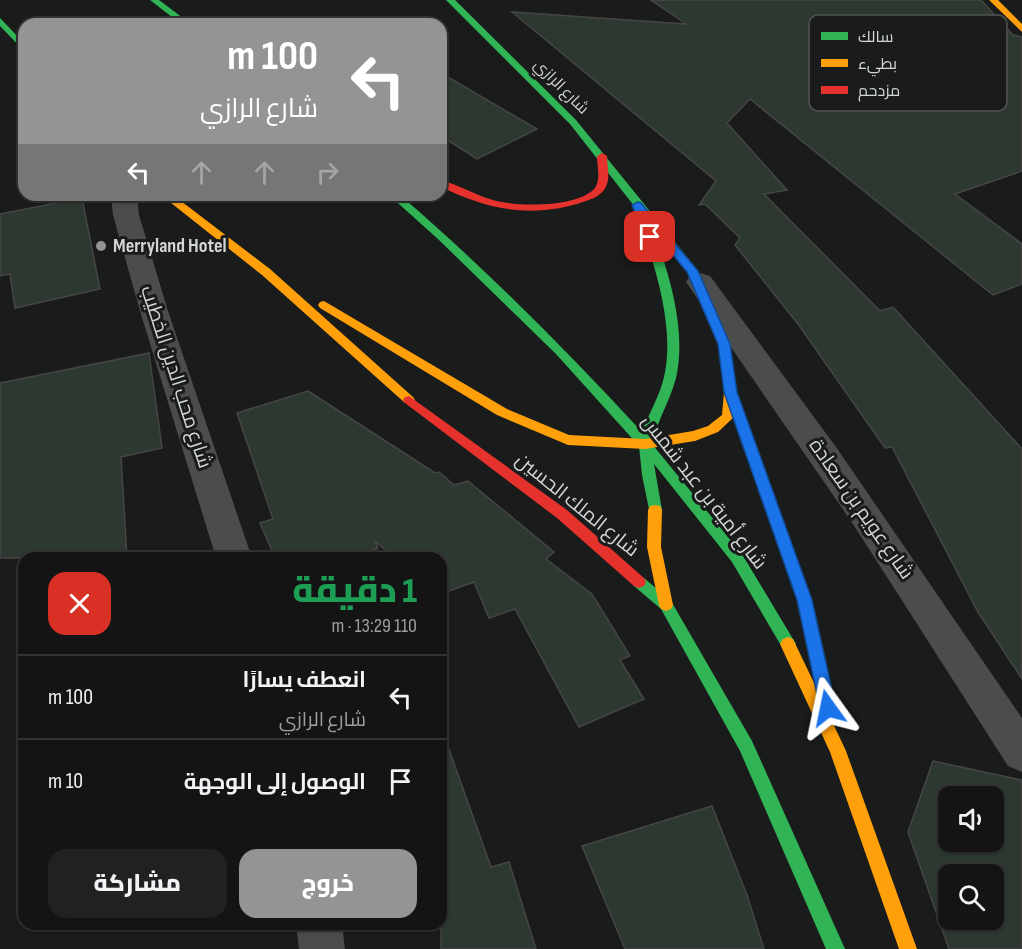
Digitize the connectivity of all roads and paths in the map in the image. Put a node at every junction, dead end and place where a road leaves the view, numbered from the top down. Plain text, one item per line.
1 (154, 0) edge
2 (450, 0) edge
3 (993, 0) edge
4 (179, 18) edge
5 (0, 21) edge
6 (1022, 29) edge
7 (18, 41) edge
8 (602, 156) junction
9 (447, 186) edge
10 (125, 201) edge
11 (174, 201) edge
12 (401, 201) edge
13 (638, 205) junction
14 (692, 271) junction
15 (266, 272) junction
16 (730, 392) junction
17 (645, 444) junction
18 (232, 552) edge
19 (666, 605) junction
20 (838, 751) junction
21 (1022, 753) edge
22 (320, 930) edge
23 (322, 949) edge
24 (836, 949) edge
25 (908, 949) edge

1 - 4 main road
2 - 8 main road, شارع الرازي
3 - 6 main road
5 - 7 main road
8 - 9 main road
8 - 13 main road, شارع الرازي
10 - 18 street, شارع محب الدين الخطيب
11 - 15 main road, شارع الملك الحسين
12 - 17 main road, شارع أمية بن عبد شمس
13 - 14 main road, شارع الرازي
13 - 17 main road, شارع الرازي
14 - 16 main road, شارع الرازي
14 - 21 street, شارع عويم بن سعادة
15 - 17 main road
15 - 19 main road, شارع الملك الحسين
16 - 17 main road
16 - 20 main road, شارع الرازي
17 - 19 main road, شارع الرازي
17 - 20 main road, شارع أمية بن عبد شمس
19 - 24 main road, شارع الملك الحسين
20 - 25 main road, شارع أمية بن عبد شمس
22 - 23 street

